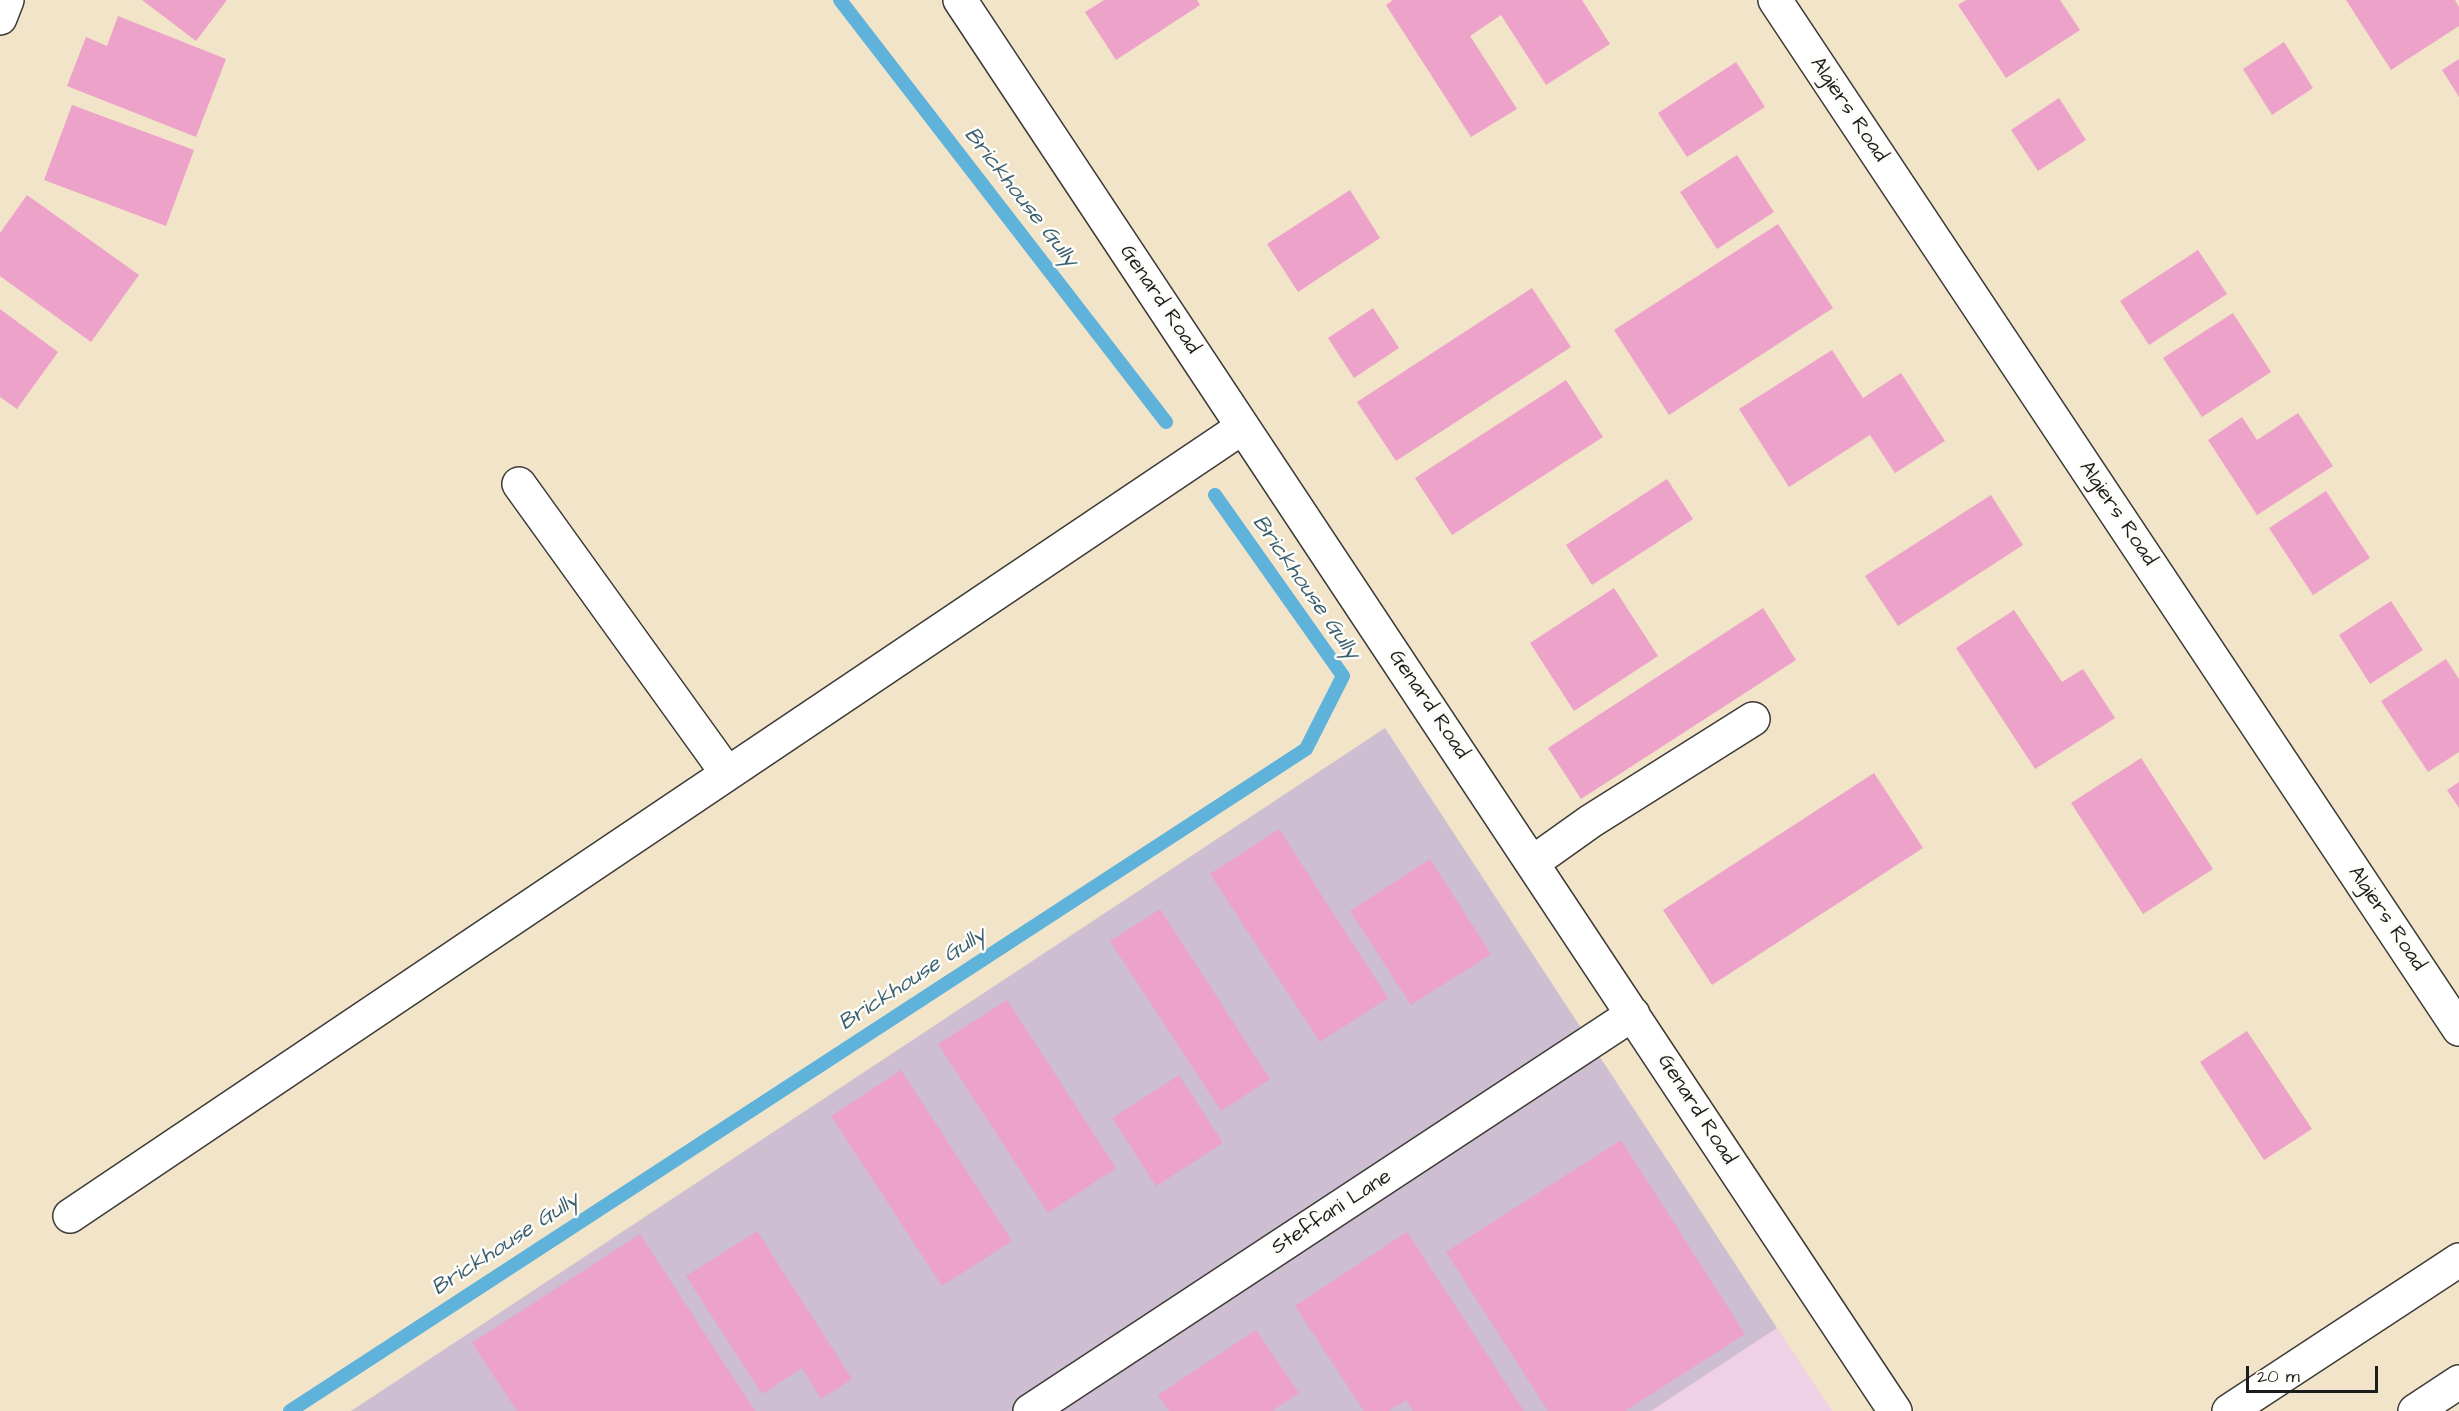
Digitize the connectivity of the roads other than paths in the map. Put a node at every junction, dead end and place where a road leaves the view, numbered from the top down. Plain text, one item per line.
1 (7, 0) edge
2 (960, 0) edge
3 (1775, 0) edge
4 (0, 18) edge
5 (1243, 427) junction
6 (519, 484) dead end
7 (1752, 718) dead end
8 (726, 773) junction
9 (1532, 862) junction
10 (1633, 1014) junction
11 (2459, 1029) edge
12 (70, 1216) dead end
13 (2459, 1260) edge
14 (2459, 1382) edge
15 (1030, 1411) edge
16 (1895, 1411) edge
17 (2229, 1411) edge
18 (2415, 1411) edge

1 - 4 street
2 - 5 street, Genard Road
3 - 11 street, Algiers Road
5 - 8 street
5 - 9 street, Genard Road
6 - 8 street
7 - 9 street
8 - 12 street
9 - 10 street, Genard Road
10 - 15 street, Steffani Lane
10 - 16 street, Genard Road
13 - 17 street
14 - 18 street

